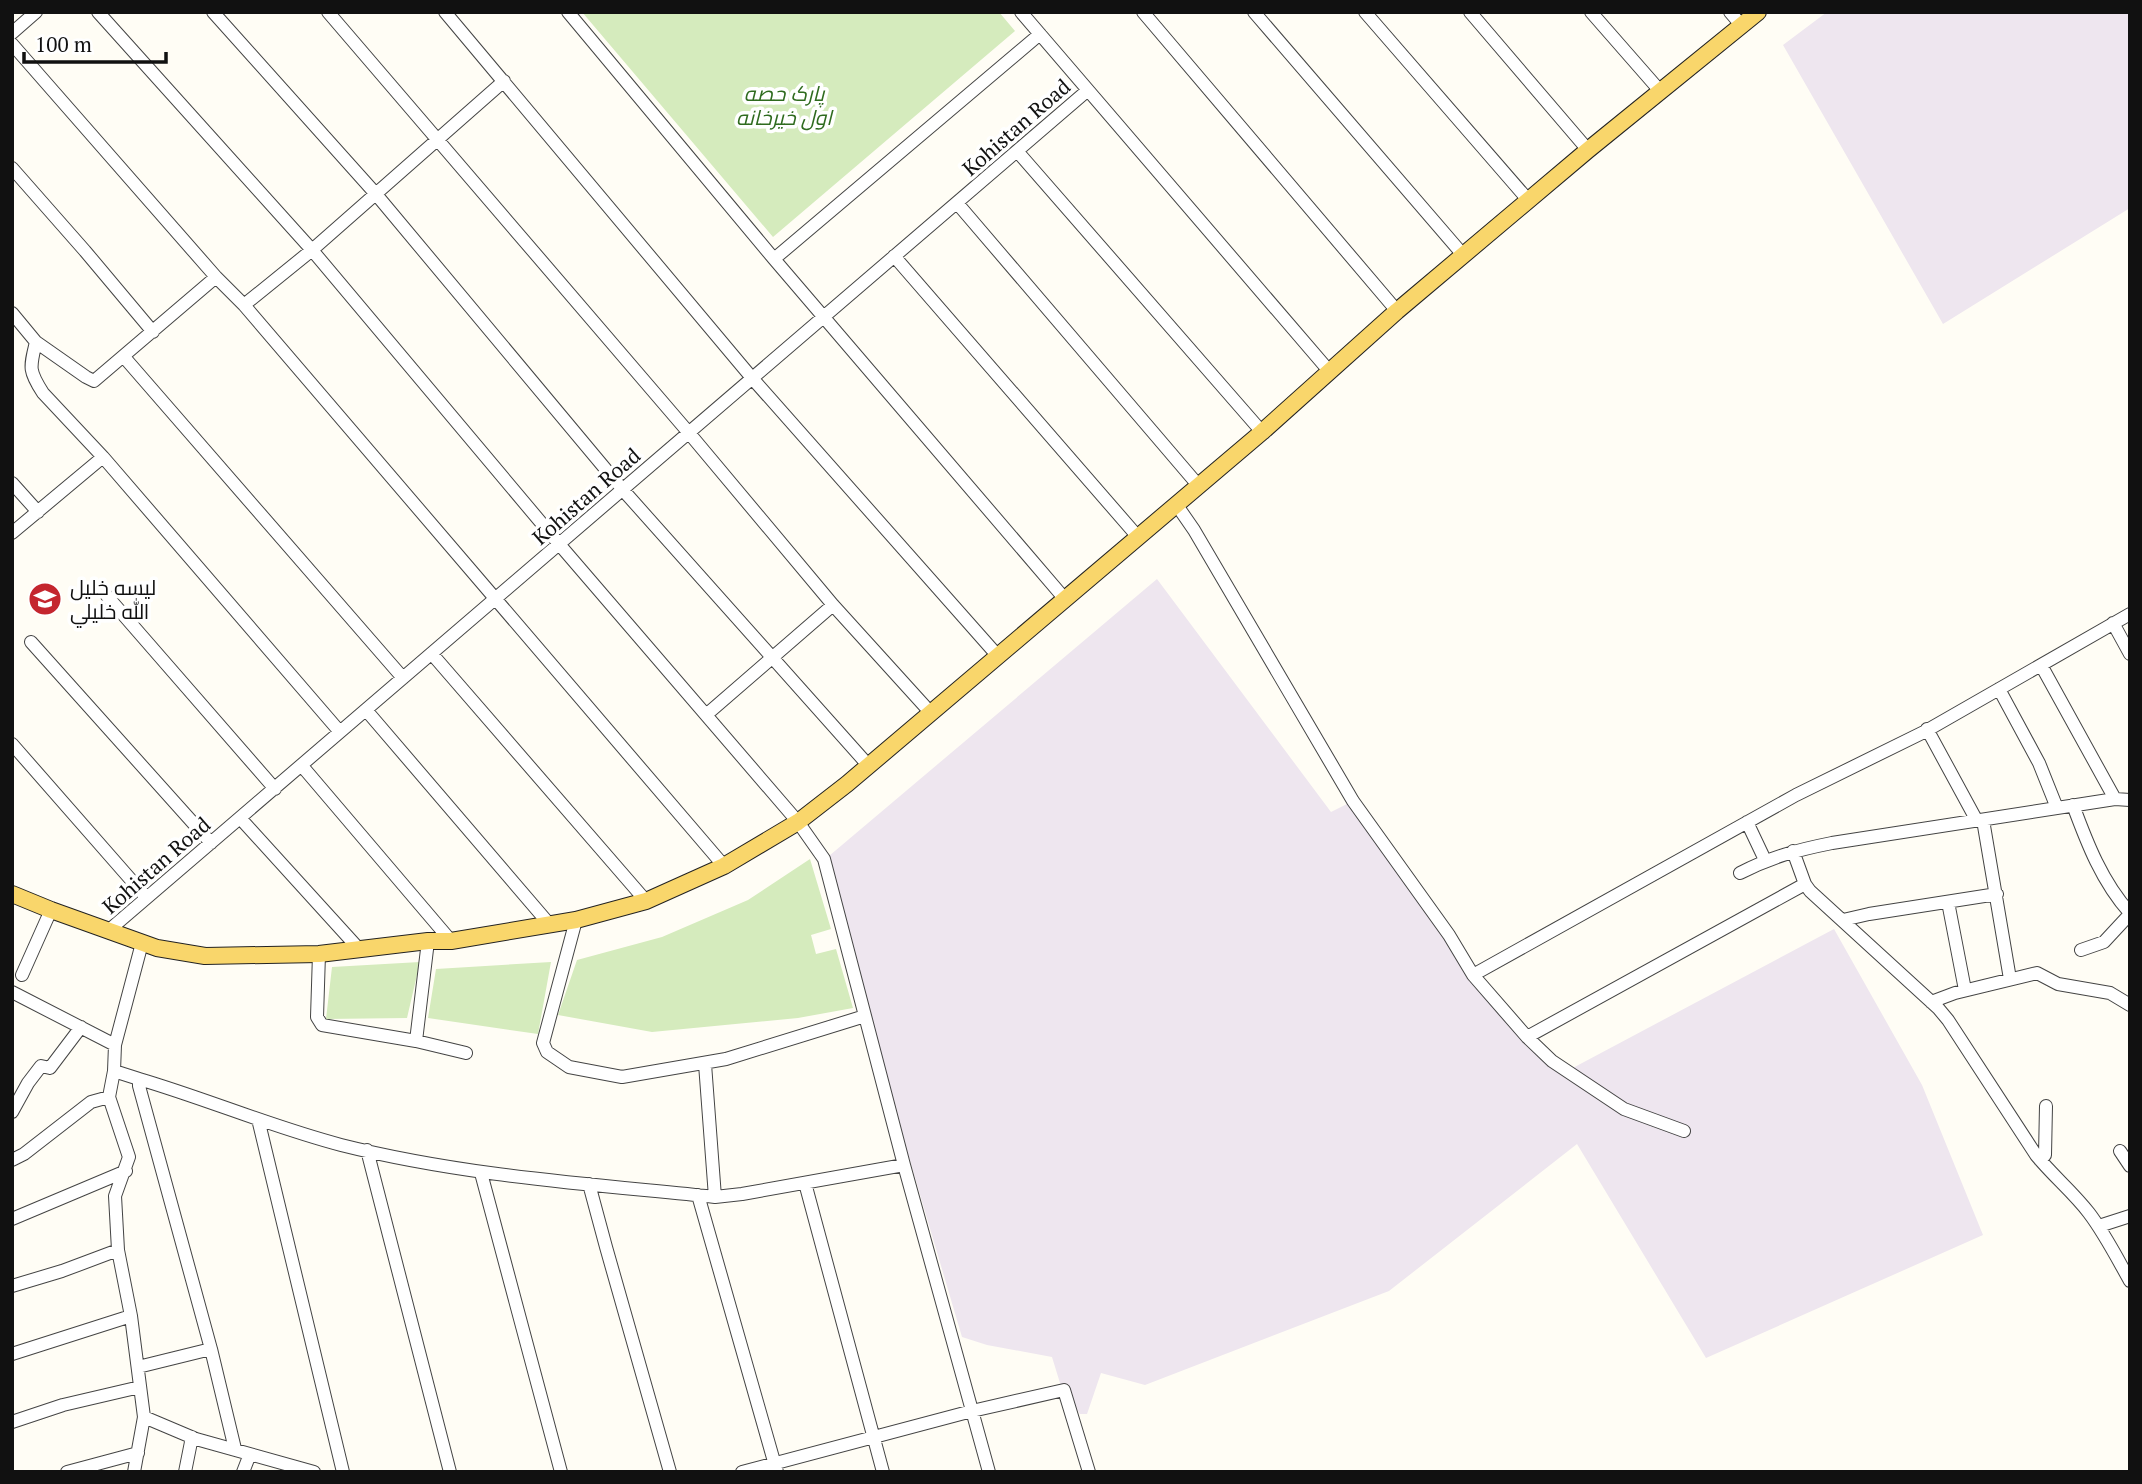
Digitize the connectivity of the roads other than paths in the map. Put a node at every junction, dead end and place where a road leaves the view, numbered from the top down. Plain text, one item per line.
1 (36, 12) edge
2 (98, 12) edge
3 (213, 12) edge
4 (328, 12) edge
5 (445, 12) edge
6 (568, 12) edge
7 (1021, 12) edge
8 (1143, 12) edge
9 (1254, 12) edge
10 (1365, 12) edge
11 (1470, 12) edge
12 (1591, 12) edge
13 (1730, 12) edge
14 (1758, 12) edge
15 (1742, 26) junction
16 (12, 33) edge
17 (1040, 34) junction
18 (12, 44) edge
19 (503, 81) junction
20 (1088, 90) junction
21 (1661, 92) junction
22 (437, 140) junction
23 (1588, 150) junction
24 (1017, 151) junction
25 (12, 169) edge
26 (375, 193) junction
27 (1529, 201) junction
28 (957, 202) junction
29 (312, 250) junction
30 (894, 256) junction
31 (1464, 256) junction
32 (774, 259) junction
33 (216, 277) junction
34 (244, 305) junction
35 (1397, 311) junction
36 (12, 313) edge
37 (824, 317) junction
38 (153, 332) junction
39 (36, 342) junction
40 (124, 357) junction
41 (1330, 372) junction
42 (752, 378) junction
43 (1262, 432) junction
44 (689, 433) junction
45 (103, 457) junction
46 (12, 483) edge
47 (1198, 485) junction
48 (623, 489) junction
49 (1176, 504) junction
50 (38, 512) junction
51 (12, 533) edge
52 (1138, 537) junction
53 (559, 544) junction
54 (107, 596) dead end
55 (1064, 598) junction
56 (495, 599) junction
57 (833, 605) junction
58 (2130, 614) edge
59 (2113, 623) junction
60 (31, 642) dead end
61 (432, 654) junction
62 (2130, 654) edge
63 (997, 655) junction
64 (771, 657) junction
65 (2040, 664) junction
66 (403, 678) junction
67 (1999, 689) junction
68 (366, 710) junction
69 (930, 712) junction
70 (706, 715) junction
71 (1927, 729) junction
72 (340, 732) junction
73 (12, 744) edge
74 (868, 765) junction
75 (302, 766) junction
76 (275, 789) junction
77 (2115, 799) junction
78 (2130, 800) edge
79 (2073, 805) junction
80 (2057, 808) junction
81 (240, 818) junction
82 (1980, 820) junction
83 (798, 822) junction
84 (1747, 822) junction
85 (211, 843) junction
86 (1793, 851) junction
87 (1765, 860) junction
88 (724, 866) junction
89 (1740, 873) dead end
90 (1805, 884) junction
91 (13, 893) edge
92 (1997, 894) junction
93 (146, 897) junction
94 (646, 901) junction
95 (1948, 902) junction
96 (51, 910) junction
97 (2130, 913) edge
98 (576, 920) junction
99 (1843, 920) junction
100 (550, 925) junction
101 (108, 931) junction
102 (428, 941) junction
103 (451, 941) junction
104 (142, 943) junction
105 (359, 949) junction
106 (2081, 950) dead end
107 (319, 954) junction
108 (22, 975) dead end
109 (1473, 975) junction
110 (2010, 979) junction
111 (1965, 990) junction
112 (12, 992) edge
113 (1930, 1002) junction
114 (2130, 1005) edge
115 (865, 1016) junction
116 (81, 1027) junction
117 (1527, 1037) junction
118 (416, 1041) junction
119 (115, 1045) junction
120 (466, 1053) dead end
121 (705, 1064) junction
122 (114, 1072) junction
123 (139, 1079) junction
124 (109, 1097) junction
125 (2046, 1106) dead end
126 (12, 1112) edge
127 (258, 1119) junction
128 (1684, 1131) dead end
129 (367, 1150) junction
130 (2120, 1151) dead end
131 (12, 1160) edge
132 (2040, 1160) junction
133 (905, 1165) junction
134 (2130, 1166) edge
135 (126, 1171) junction
136 (481, 1172) junction
137 (805, 1183) junction
138 (589, 1184) junction
139 (698, 1195) junction
140 (715, 1197) junction
141 (2130, 1216) edge
142 (12, 1219) edge
143 (2099, 1226) junction
144 (118, 1250) junction
145 (2130, 1281) edge
146 (12, 1286) edge
147 (131, 1317) junction
148 (211, 1349) junction
149 (12, 1354) edge
150 (138, 1367) junction
151 (140, 1387) junction
152 (972, 1411) junction
153 (144, 1417) junction
154 (12, 1422) edge
155 (192, 1437) junction
156 (874, 1437) junction
157 (235, 1449) junction
158 (138, 1452) junction
159 (250, 1454) junction
160 (776, 1467) edge
161 (298, 1470) edge
162 (67, 1472) edge
163 (134, 1472) edge
164 (185, 1472) edge
165 (243, 1472) edge
166 (314, 1472) edge
167 (343, 1472) edge
168 (450, 1472) edge
169 (561, 1472) edge
170 (670, 1472) edge
171 (742, 1472) edge
172 (883, 1472) edge
173 (989, 1472) edge
174 (1089, 1472) edge

1 - 16 street
2 - 29 street
3 - 26 street
4 - 22 street
5 - 19 street
6 - 32 street
7 - 17 street
8 - 35 street
9 - 31 street
10 - 27 street
11 - 23 street
12 - 21 street
13 - 15 street
14 - 15 main road
15 - 21 main road
17 - 20 street
17 - 32 street
18 - 33 street
19 - 22 street
19 - 42 street
20 - 24 street, Kohistan Road
20 - 41 street
21 - 23 main road
22 - 26 street
22 - 44 street
23 - 27 main road
24 - 28 street, Kohistan Road
24 - 43 street
25 - 38 street
26 - 29 street
26 - 48 street
27 - 31 main road
28 - 30 street, Kohistan Road
28 - 47 street
29 - 34 street
29 - 53 street
30 - 37 street, Kohistan Road
30 - 52 street
31 - 35 main road
32 - 37 street
33 - 34 street
33 - 38 street
34 - 56 street
35 - 41 main road
36 - 39 street
37 - 42 street, Kohistan Road
37 - 55 street
38 - 40 street
39 - 40 street
39 - 45 street
40 - 66 street
41 - 43 main road
42 - 44 street, Kohistan Road
42 - 63 street
43 - 47 main road
44 - 48 street, Kohistan Road
44 - 57 street
45 - 50 street
45 - 72 street
46 - 50 street
47 - 49 main road
48 - 53 street, Kohistan Road
48 - 64 street
49 - 52 main road
49 - 109 street
50 - 51 street
52 - 55 main road
53 - 56 street, Kohistan Road
53 - 70 street
54 - 76 street
55 - 63 main road
56 - 61 street, Kohistan Road
56 - 88 street
57 - 64 street
57 - 69 street
58 - 59 street
59 - 62 street
59 - 65 street
60 - 85 street
61 - 66 street, Kohistan Road
61 - 94 street
63 - 69 main road
64 - 70 street
64 - 74 street
65 - 67 street
65 - 77 street
66 - 68 street, Kohistan Road
67 - 71 street
67 - 80 street
68 - 72 street, Kohistan Road
68 - 100 street
69 - 74 main road
70 - 83 street
71 - 82 street
71 - 84 street
72 - 75 street, Kohistan Road
73 - 93 street
74 - 83 main road
75 - 76 street, Kohistan Road
75 - 103 street
76 - 81 street, Kohistan Road
77 - 78 street
77 - 79 street
79 - 80 street
79 - 97 street
80 - 82 street
81 - 85 street, Kohistan Road
81 - 105 street
82 - 86 street
82 - 92 street
83 - 88 main road
83 - 115 street
84 - 87 street
84 - 109 street
85 - 93 street, Kohistan Road
86 - 87 street
86 - 90 street
87 - 89 street
88 - 94 main road
90 - 99 street
90 - 117 street
91 - 96 main road
92 - 95 street
92 - 110 street
93 - 101 street, Kohistan Road
94 - 98 main road
95 - 99 street
95 - 111 street
96 - 101 main road
96 - 108 street
97 - 106 street
98 - 100 main road
98 - 121 street
99 - 113 street
100 - 103 main road
101 - 104 main road
102 - 103 main road
102 - 105 main road
102 - 118 street
104 - 107 main road
104 - 119 street
105 - 107 main road
107 - 118 street
109 - 117 street
110 - 111 street
110 - 114 street
111 - 113 street
112 - 116 street
113 - 132 street
115 - 121 street
115 - 133 street
116 - 119 street
116 - 126 street
117 - 128 street
118 - 120 street
119 - 122 street
121 - 140 street
122 - 123 street
122 - 124 street
123 - 127 street
123 - 148 street
124 - 131 street
124 - 135 street
125 - 132 street
127 - 129 street
127 - 167 street
129 - 136 street
129 - 168 street
130 - 134 street
132 - 143 street
133 - 137 street
133 - 152 street
135 - 142 street
135 - 144 street
136 - 138 street
136 - 169 street
137 - 140 street
137 - 156 street
138 - 139 street
138 - 170 street
139 - 140 street
139 - 160 street
141 - 143 street
143 - 145 street
144 - 146 street
144 - 147 street
147 - 149 street
147 - 150 street
148 - 150 street
148 - 157 street
150 - 151 street
151 - 153 street
151 - 154 street
152 - 156 street
152 - 173 street
152 - 174 street
153 - 155 street
153 - 158 street
155 - 157 street
155 - 164 street
156 - 160 street
156 - 172 street
157 - 159 street
158 - 162 street
158 - 163 street
159 - 161 street
159 - 165 street
160 - 171 street
161 - 166 street

